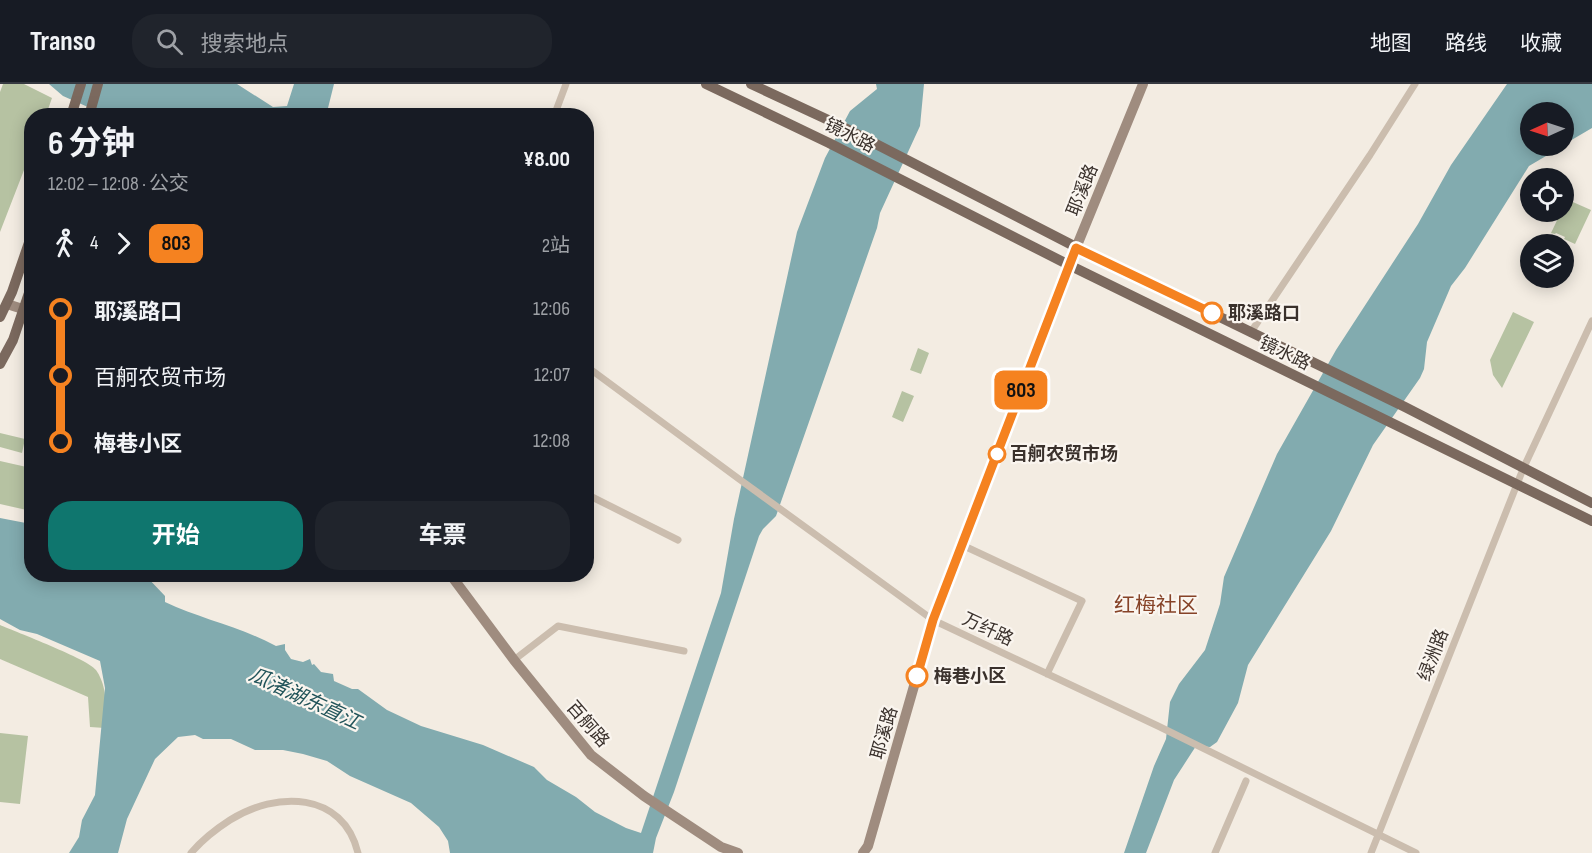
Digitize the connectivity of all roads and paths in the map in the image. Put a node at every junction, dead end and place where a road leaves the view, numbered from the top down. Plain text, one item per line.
1 (81, 84) edge
2 (98, 84) edge
3 (566, 84) edge
4 (706, 84) edge
5 (751, 84) edge
6 (1143, 84) edge
7 (1415, 84) edge
8 (74, 108) edge
9 (90, 108) edge
10 (557, 108) edge
11 (1076, 248) junction
12 (24, 256) edge
13 (1069, 265) junction
14 (7, 304) junction
15 (24, 309) edge
16 (24, 316) edge
17 (0, 317) edge
18 (1592, 321) edge
19 (1251, 332) junction
20 (0, 363) edge
21 (594, 372) edge
22 (1523, 469) junction
23 (1517, 483) junction
24 (594, 498) edge
25 (1592, 502) edge
26 (1592, 521) edge
27 (678, 540) dead end
28 (962, 545) junction
29 (456, 582) edge
30 (933, 620) junction
31 (684, 651) dead end
32 (514, 660) junction
33 (1047, 674) junction
34 (1246, 781) dead end
35 (1378, 836) junction
36 (191, 853) edge
37 (358, 853) edge
38 (738, 853) edge
39 (863, 853) edge
40 (1215, 853) edge
41 (1371, 853) edge
42 (1416, 853) edge

1 - 8 main road
2 - 9 main road
3 - 10 street
4 - 13 main road, 镜水路
5 - 11 main road, 镜水路
6 - 11 street, 耶溪路
7 - 19 street
11 - 13 street, 耶溪路
11 - 19 main road, 镜水路
12 - 14 main road
13 - 23 main road, 镜水路
13 - 28 street, 耶溪路
14 - 15 street
14 - 17 main road
16 - 20 main road
18 - 22 street, 绿洲路
19 - 22 main road, 镜水路
21 - 30 street, 万纤路
22 - 23 street, 绿洲路
22 - 25 main road, 镜水路
23 - 26 main road, 镜水路
23 - 35 street, 绿洲路
24 - 27 street
28 - 30 street, 耶溪路
28 - 33 street
29 - 32 street, 百舸路
30 - 33 street, 万纤路
30 - 39 street, 耶溪路
31 - 32 street
32 - 38 street, 百舸路
33 - 35 street, 万纤路
34 - 40 street
35 - 41 street, 绿洲路
35 - 42 street, 万纤路
36 - 37 street

